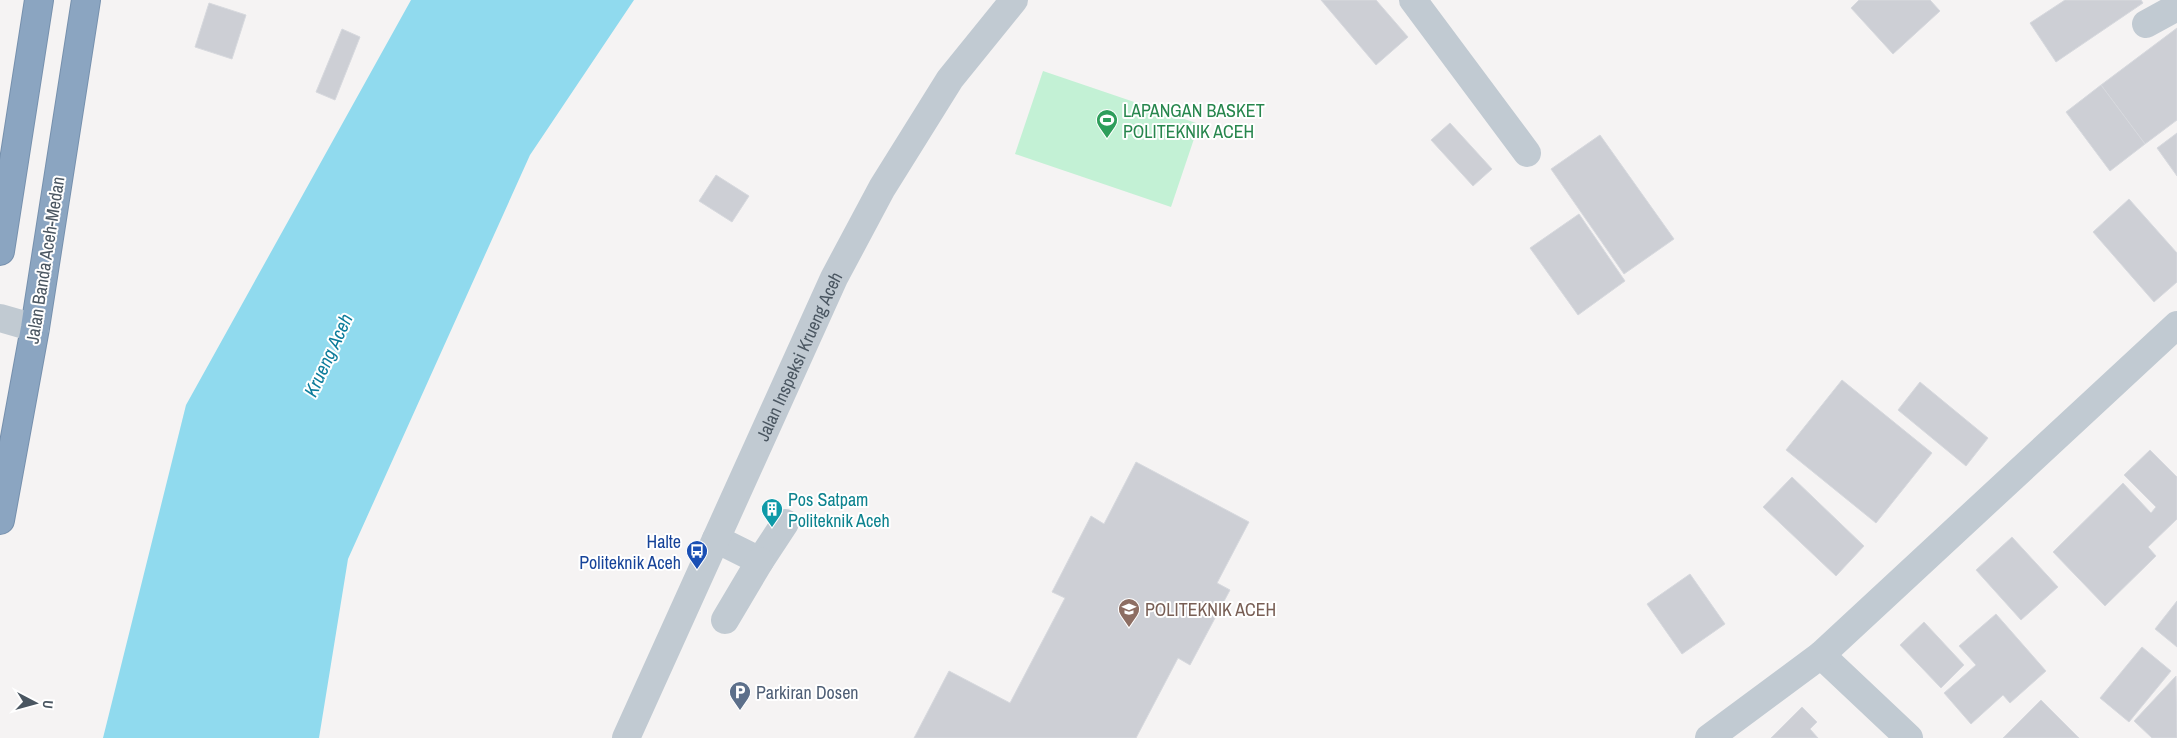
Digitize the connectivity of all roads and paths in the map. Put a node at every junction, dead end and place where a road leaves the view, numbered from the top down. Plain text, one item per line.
1 (39, 0) edge
2 (86, 0) edge
3 (1014, 0) edge
4 (1413, 0) edge
5 (2177, 7) edge
6 (2146, 24) dead end
7 (1527, 153) dead end
8 (0, 251) edge
9 (0, 318) edge
10 (2177, 325) edge
11 (35, 328) junction
12 (0, 520) edge
13 (785, 523) dead end
14 (716, 539) junction
15 (760, 561) junction
16 (725, 620) dead end
17 (1821, 656) junction
18 (626, 738) edge
19 (1709, 738) edge
20 (1909, 738) edge

1 - 8 highway
2 - 11 highway, Jalan Banda Aceh-Medan
3 - 14 street, Jalan Inspeksi Krueng Aceh
4 - 7 street
5 - 6 street
9 - 11 street
10 - 17 street
11 - 12 highway, Jalan Banda Aceh-Medan
13 - 15 street
14 - 15 street
14 - 18 street, Jalan Inspeksi Krueng Aceh
15 - 16 street
17 - 19 street
17 - 20 street

